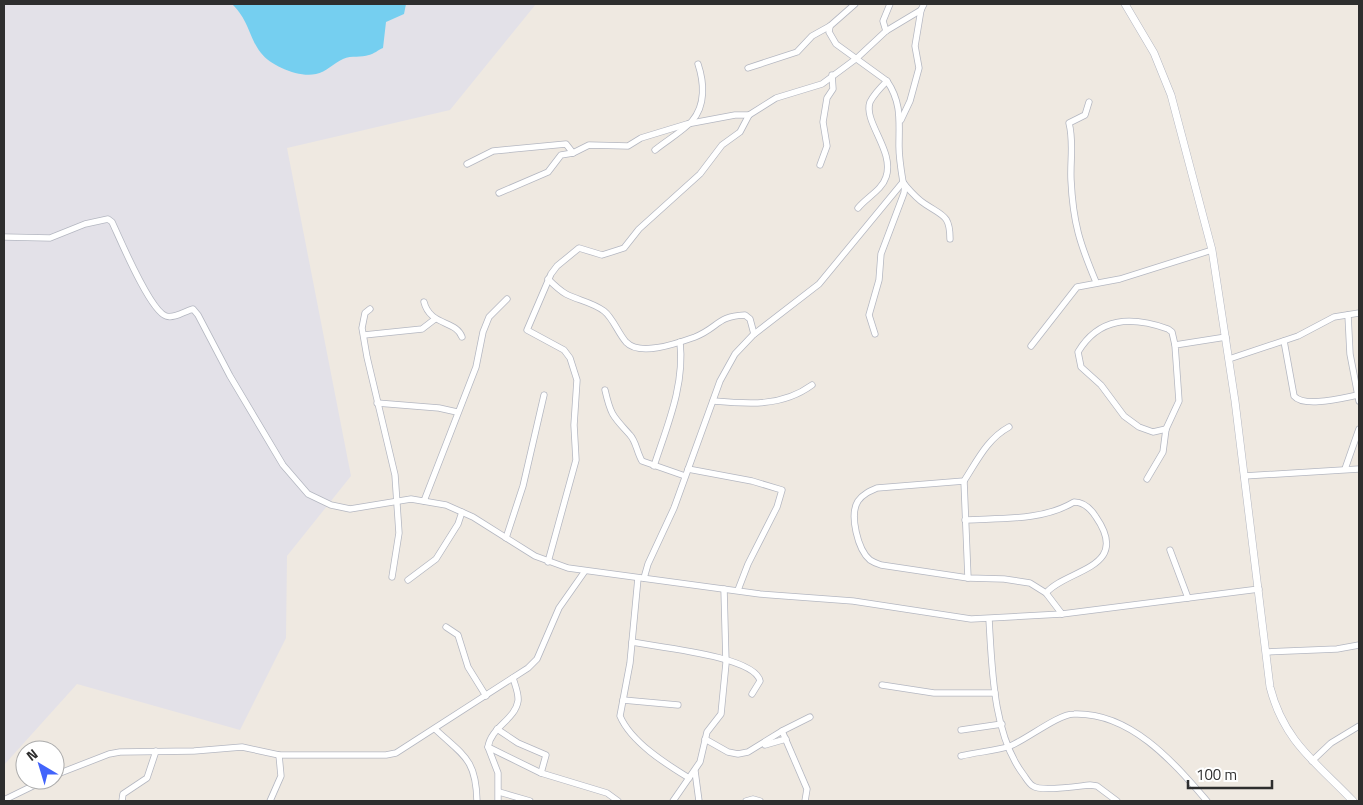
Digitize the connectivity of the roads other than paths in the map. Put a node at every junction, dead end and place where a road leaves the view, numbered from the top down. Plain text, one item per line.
1 (855, 4) edge
2 (890, 4) edge
3 (924, 4) edge
4 (1126, 4) edge
5 (921, 10) junction
6 (830, 26) junction
7 (886, 31) junction
8 (857, 58) junction
9 (698, 64) dead end
10 (748, 68) dead end
11 (832, 76) junction
12 (887, 81) junction
13 (1089, 102) dead end
14 (749, 115) junction
15 (901, 120) junction
16 (687, 124) junction
17 (655, 150) dead end
18 (573, 153) junction
19 (467, 164) dead end
20 (820, 165) dead end
21 (904, 184) junction
22 (499, 193) dead end
23 (858, 208) dead end
24 (4, 237) edge
25 (950, 239) dead end
26 (1212, 250) junction
27 (548, 279) junction
28 (1096, 282) junction
29 (507, 299) dead end
30 (424, 302) dead end
31 (370, 309) dead end
32 (1359, 313) edge
33 (1348, 315) junction
34 (435, 318) junction
35 (754, 334) junction
36 (875, 334) dead end
37 (364, 335) junction
38 (462, 337) dead end
39 (1226, 337) junction
40 (1284, 341) junction
41 (680, 342) junction
42 (1175, 345) junction
43 (1031, 346) dead end
44 (1229, 359) junction
45 (812, 385) dead end
46 (605, 390) dead end
47 (544, 395) dead end
48 (1359, 398) edge
49 (713, 401) junction
50 (376, 403) junction
51 (457, 412) junction
52 (1009, 427) dead end
53 (1166, 429) junction
54 (1359, 429) edge
55 (654, 466) junction
56 (688, 469) junction
57 (1345, 469) junction
58 (1359, 469) edge
59 (685, 476) junction
60 (1244, 476) junction
61 (1148, 479) dead end
62 (964, 481) junction
63 (396, 501) junction
64 (424, 501) junction
65 (462, 512) junction
66 (965, 520) junction
67 (506, 538) junction
68 (1170, 550) dead end
69 (548, 562) junction
70 (585, 571) junction
71 (392, 577) dead end
72 (641, 578) junction
73 (968, 578) junction
74 (408, 580) dead end
75 (724, 589) junction
76 (1259, 589) junction
77 (738, 590) junction
78 (1046, 593) junction
79 (1188, 598) junction
80 (1062, 614) junction
81 (989, 619) junction
82 (446, 627) dead end
83 (632, 642) junction
84 (1359, 647) edge
85 (1267, 652) junction
86 (726, 659) junction
87 (513, 678) junction
88 (882, 685) dead end
89 (995, 693) junction
90 (752, 694) dead end
91 (486, 696) junction
92 (623, 700) junction
93 (678, 705) dead end
94 (810, 717) dead end
95 (1002, 724) junction
96 (1359, 726) edge
97 (498, 728) junction
98 (435, 729) junction
99 (961, 730) dead end
100 (782, 731) junction
101 (705, 739) junction
102 (786, 739) junction
103 (1009, 746) junction
104 (488, 747) junction
105 (756, 747) junction
106 (156, 751) junction
107 (279, 755) junction
108 (961, 756) dead end
109 (1312, 761) junction
110 (65, 771) edge
111 (695, 771) junction
112 (541, 773) junction
113 (689, 778) junction
114 (24, 790) edge
115 (499, 792) junction
116 (4, 800) edge
117 (122, 801) edge
118 (270, 801) edge
119 (477, 801) edge
120 (498, 801) edge
121 (530, 801) edge
122 (618, 801) edge
123 (673, 801) edge
124 (699, 801) edge
125 (746, 801) edge
126 (760, 801) edge
127 (805, 801) edge
128 (1117, 801) edge
129 (1207, 801) edge
130 (1353, 801) edge

1 - 6 street
2 - 7 street
3 - 5 street
4 - 26 street
5 - 7 street
5 - 15 street
6 - 8 street
6 - 10 street
7 - 8 street
8 - 11 street
8 - 12 street
9 - 16 street
11 - 14 street
11 - 20 street
12 - 15 street
12 - 23 street
13 - 28 street
14 - 16 street
14 - 27 street
15 - 21 street
16 - 17 street
16 - 18 street
18 - 19 street
18 - 22 street
21 - 25 street
21 - 35 street
21 - 36 street
24 - 63 street
26 - 28 street
26 - 39 street
27 - 41 street
27 - 69 street
28 - 43 street
29 - 51 street
30 - 34 street
31 - 37 street
32 - 33 street
33 - 40 street
33 - 48 street
34 - 37 street
34 - 38 street
35 - 41 street
35 - 49 street
37 - 50 street
39 - 42 street
39 - 44 street
40 - 44 street
40 - 48 street
41 - 55 street
42 - 53 street
42 - 53 street
44 - 60 street
45 - 49 street
46 - 55 street
47 - 67 street
49 - 56 street
50 - 51 street
50 - 63 street
51 - 64 street
52 - 62 street
53 - 61 street
54 - 57 street
55 - 59 street
56 - 59 street
56 - 77 street
57 - 58 street
57 - 60 street
59 - 72 street
60 - 76 street
62 - 66 street
62 - 73 street
63 - 64 street
63 - 71 street
64 - 65 street
65 - 67 street
65 - 74 street
66 - 73 street
66 - 78 street
67 - 69 street
68 - 79 street
69 - 70 street
70 - 72 street
70 - 87 street
72 - 75 street
72 - 83 street
73 - 78 street
75 - 77 street
75 - 86 street
76 - 79 street
76 - 85 street
77 - 81 street
78 - 80 street
79 - 80 street
80 - 81 street
81 - 89 street
82 - 91 street
83 - 86 street
83 - 92 street
84 - 85 street
85 - 109 street
86 - 90 street
86 - 101 street
87 - 91 street
87 - 97 street
88 - 89 street
89 - 95 street
91 - 98 street
92 - 93 street
92 - 113 street
94 - 100 street
95 - 99 street
95 - 103 street
96 - 109 street
97 - 104 street
97 - 112 street
98 - 107 street
98 - 119 street
100 - 102 street
100 - 105 street
101 - 105 street
101 - 111 street
102 - 105 street
102 - 127 street
103 - 108 street
103 - 128 street
103 - 129 street
104 - 112 street
104 - 115 street
106 - 107 street
106 - 110 street
106 - 117 street
107 - 118 street
109 - 130 street
111 - 113 street
111 - 124 street
112 - 122 street
113 - 123 street
114 - 116 street
115 - 120 street
115 - 121 street
125 - 126 street

